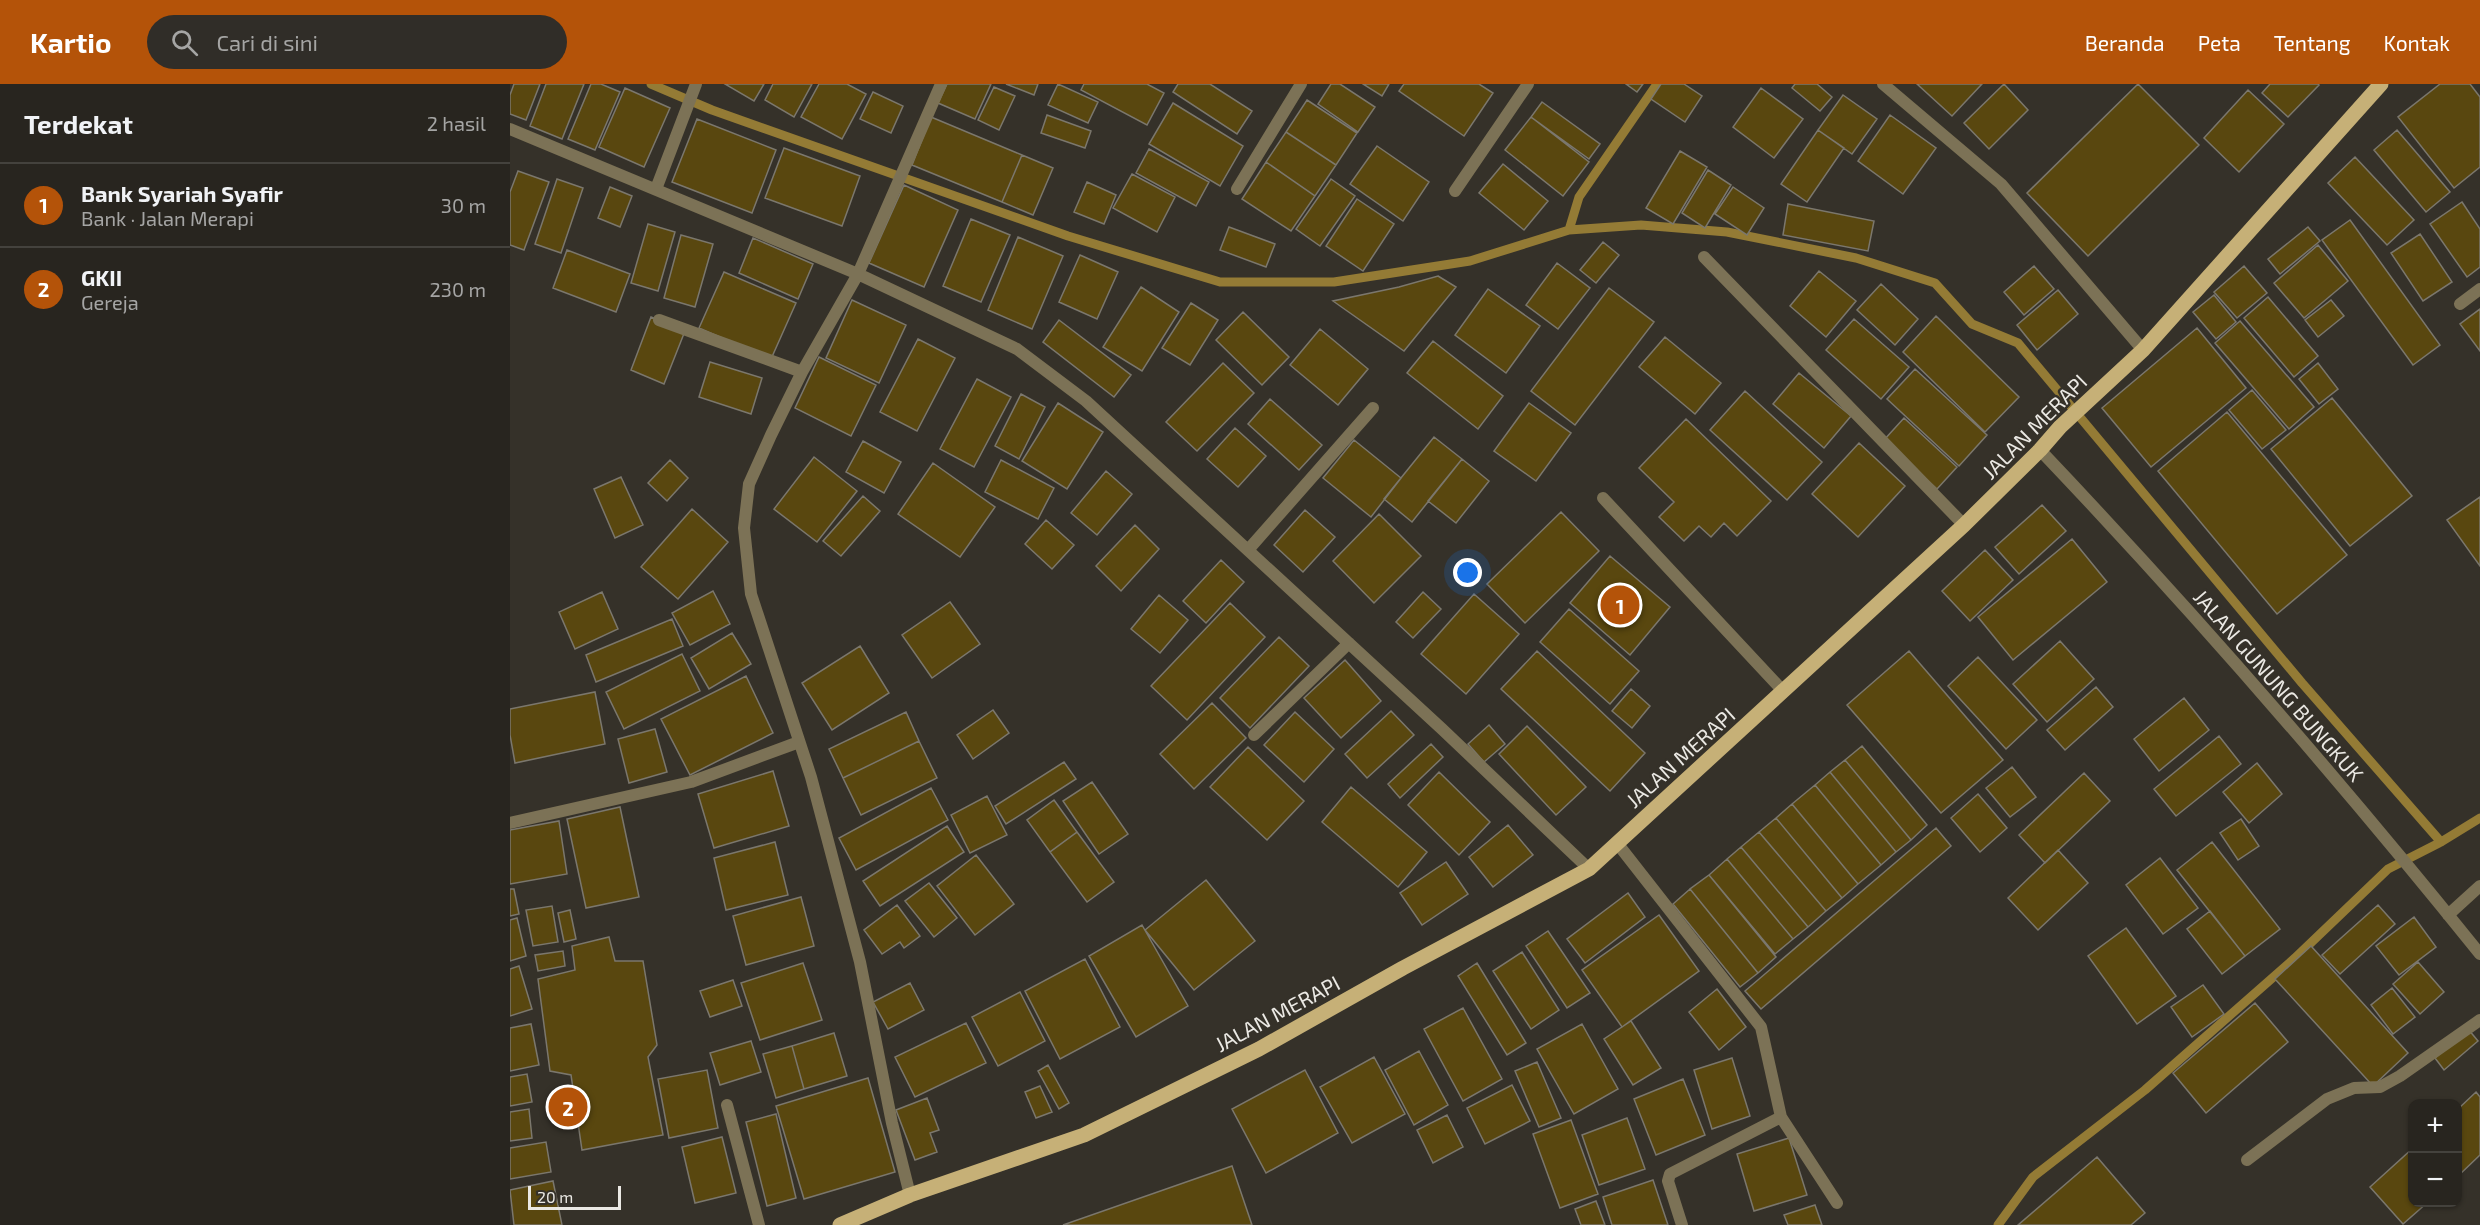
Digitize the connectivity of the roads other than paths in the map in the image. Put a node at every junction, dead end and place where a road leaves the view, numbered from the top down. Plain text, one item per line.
1 (941, 84) edge
2 (1301, 84) edge
3 (1528, 84) edge
4 (1883, 84) edge
5 (2381, 84) edge
6 (694, 88) edge
7 (510, 129) edge
8 (656, 189) junction
9 (1238, 189) dead end
10 (1455, 191) dead end
11 (1704, 257) dead end
12 (858, 274) junction
13 (2480, 289) edge
14 (2460, 304) dead end
15 (659, 320) dead end
16 (2144, 350) junction
17 (802, 372) junction
18 (1373, 408) dead end
19 (2040, 450) junction
20 (1603, 498) dead end
21 (1964, 525) junction
22 (1248, 550) junction
23 (1349, 643) junction
24 (1783, 691) junction
25 (1254, 735) dead end
26 (800, 742) junction
27 (510, 823) edge
28 (1617, 843) junction
29 (1589, 869) junction
30 (2480, 886) edge
31 (2448, 915) junction
32 (2480, 954) edge
33 (2480, 1020) edge
34 (727, 1105) dead end
35 (1781, 1117) junction
36 (2247, 1160) dead end
37 (910, 1195) junction
38 (1837, 1203) dead end
39 (759, 1225) edge
40 (840, 1225) edge
41 (1682, 1225) edge

1 - 12 street
2 - 9 street
3 - 10 street
4 - 16 street
5 - 16 main road, JALAN MERAPI
6 - 8 street
7 - 8 street
8 - 12 street
11 - 21 street
12 - 17 street
12 - 22 street
13 - 14 street
15 - 17 street
16 - 19 main road, JALAN MERAPI
17 - 26 street
18 - 22 street
19 - 21 main road, JALAN MERAPI
19 - 31 street, JALAN GUNUNG BUNGKUK
20 - 24 street
21 - 24 main road, JALAN MERAPI
22 - 23 street
23 - 25 street
23 - 29 street
24 - 28 main road, JALAN MERAPI
26 - 27 street
26 - 37 street
28 - 29 main road, JALAN MERAPI
28 - 35 street
29 - 37 main road, JALAN MERAPI
30 - 31 street
31 - 32 street, JALAN GUNUNG BUNGKUK
33 - 36 street
34 - 39 street
35 - 38 street
35 - 41 street
37 - 40 main road, JALAN MERAPI

